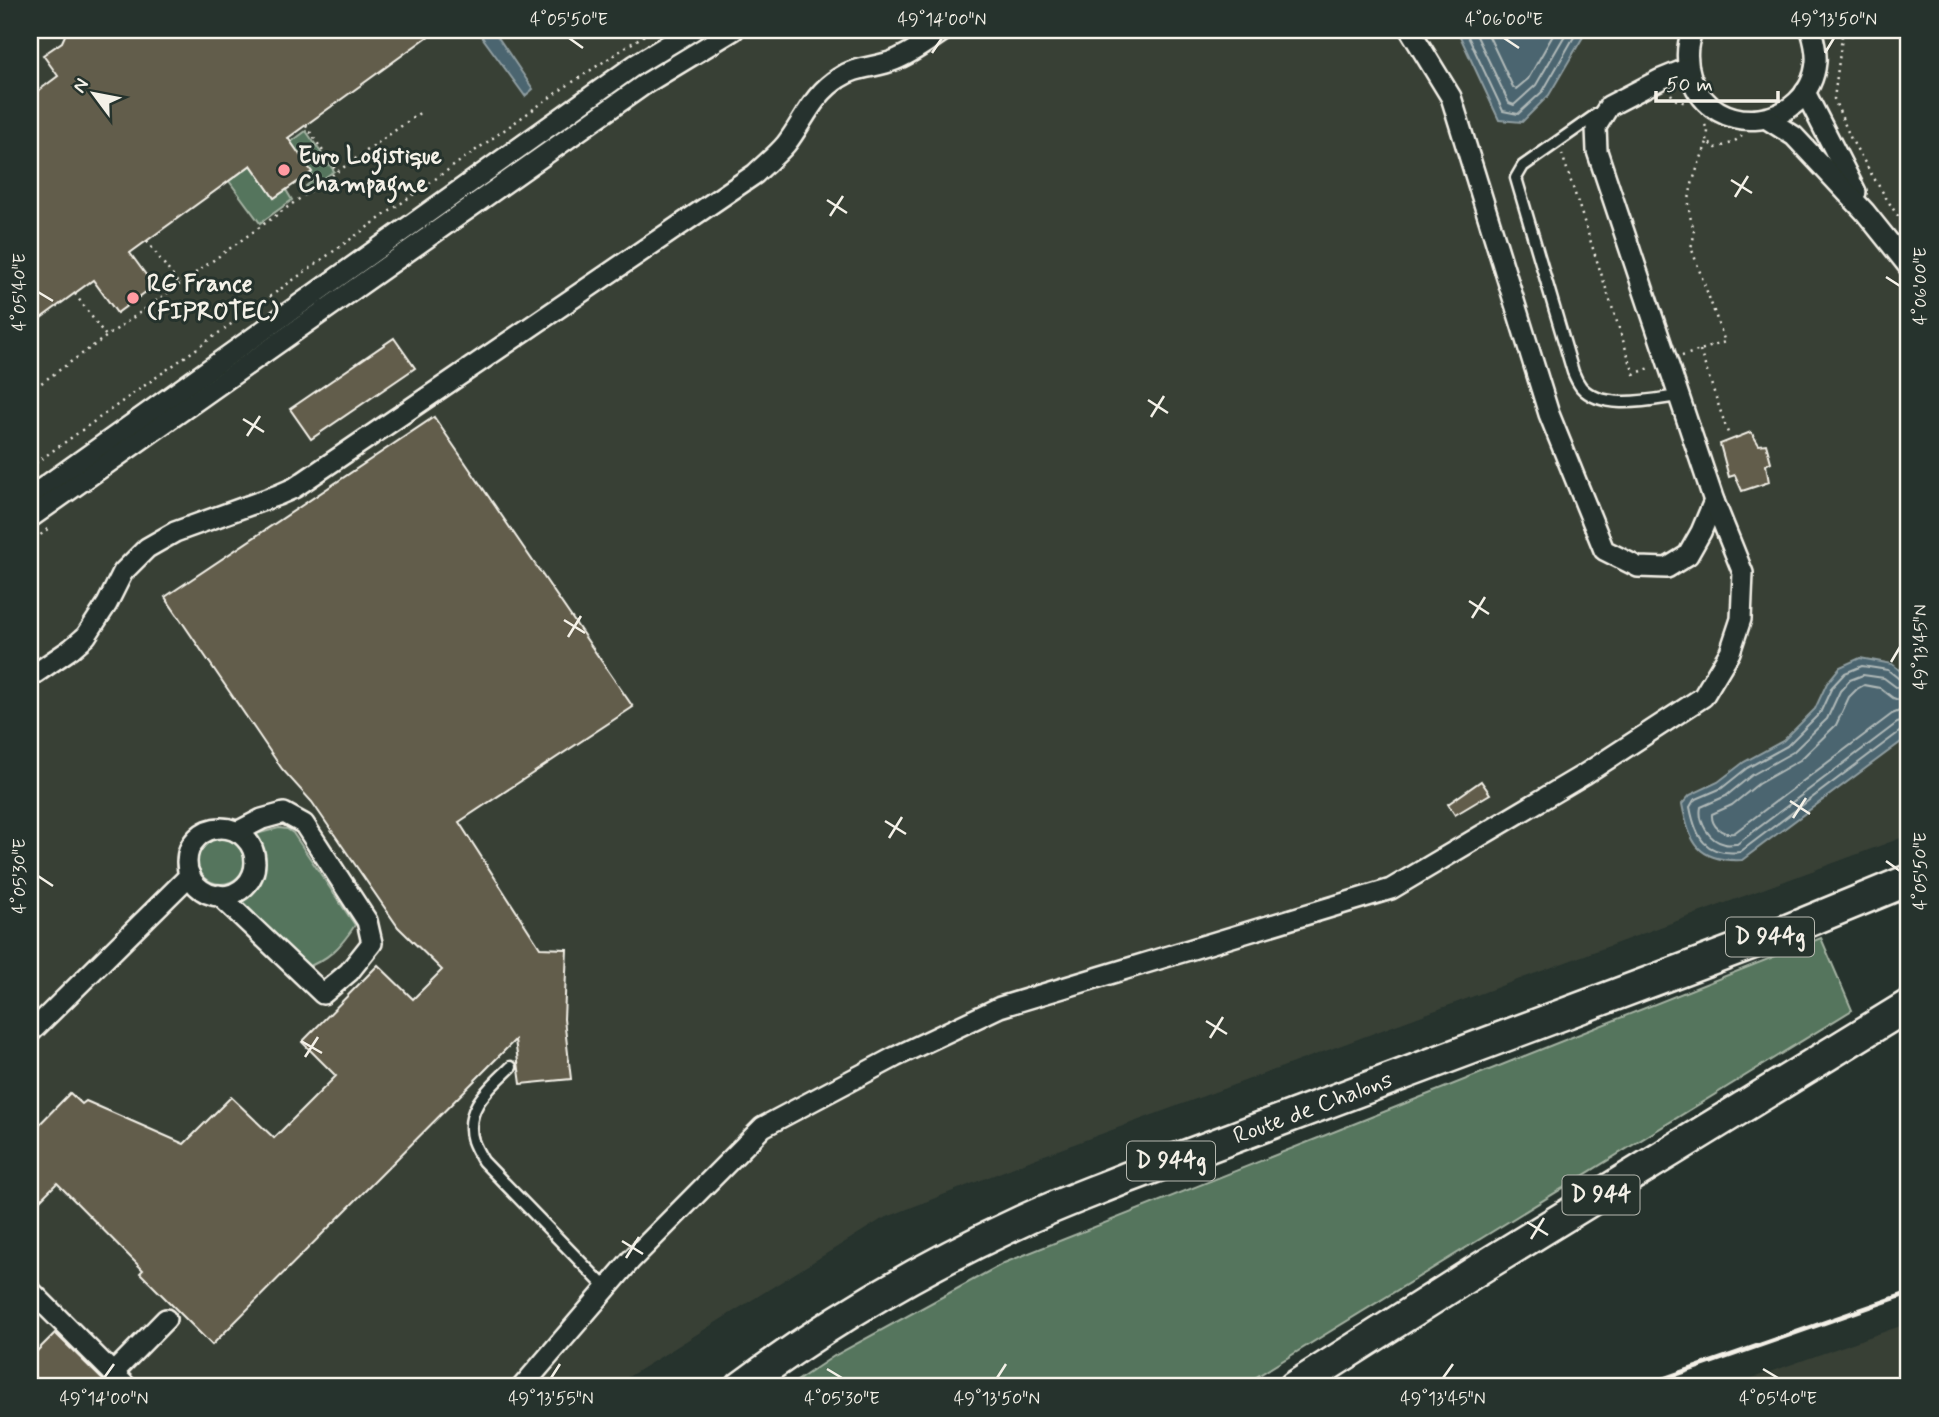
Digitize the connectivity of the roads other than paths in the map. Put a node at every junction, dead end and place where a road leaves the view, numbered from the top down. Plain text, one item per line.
1 (693, 30) edge
2 (734, 30) edge
3 (945, 30) edge
4 (1410, 30) edge
5 (1693, 30) edge
6 (1826, 30) edge
7 (1814, 38) edge
8 (1688, 68) junction
9 (1805, 92) junction
10 (1609, 106) junction
11 (1767, 119) junction
12 (1865, 212) junction
13 (1909, 267) edge
14 (1678, 396) junction
15 (30, 498) edge
16 (1714, 501) junction
17 (30, 518) edge
18 (30, 677) edge
19 (237, 832) junction
20 (190, 875) junction
21 (1909, 880) edge
22 (219, 895) junction
23 (1909, 1005) edge
24 (30, 1033) edge
25 (511, 1067) dead end
26 (607, 1289) junction
27 (30, 1290) edge
28 (166, 1319) dead end
29 (120, 1380) edge
30 (522, 1387) edge
31 (741, 1387) edge
32 (1294, 1387) edge

1 - 15 street
2 - 17 street
3 - 18 street
4 - 16 street
5 - 8 street
6 - 7 street
7 - 9 street
8 - 10 street
8 - 11 street
9 - 11 street
9 - 12 street
10 - 14 street
10 - 14 lane
11 - 12 street
12 - 13 street
14 - 16 street
16 - 26 street
19 - 20 street
19 - 22 street
19 - 22 street
20 - 22 street
20 - 24 street
21 - 31 main road, Route de Chalons / D 944g
23 - 32 main road, D 944
25 - 26 lane
26 - 30 street
27 - 29 street
28 - 29 street

